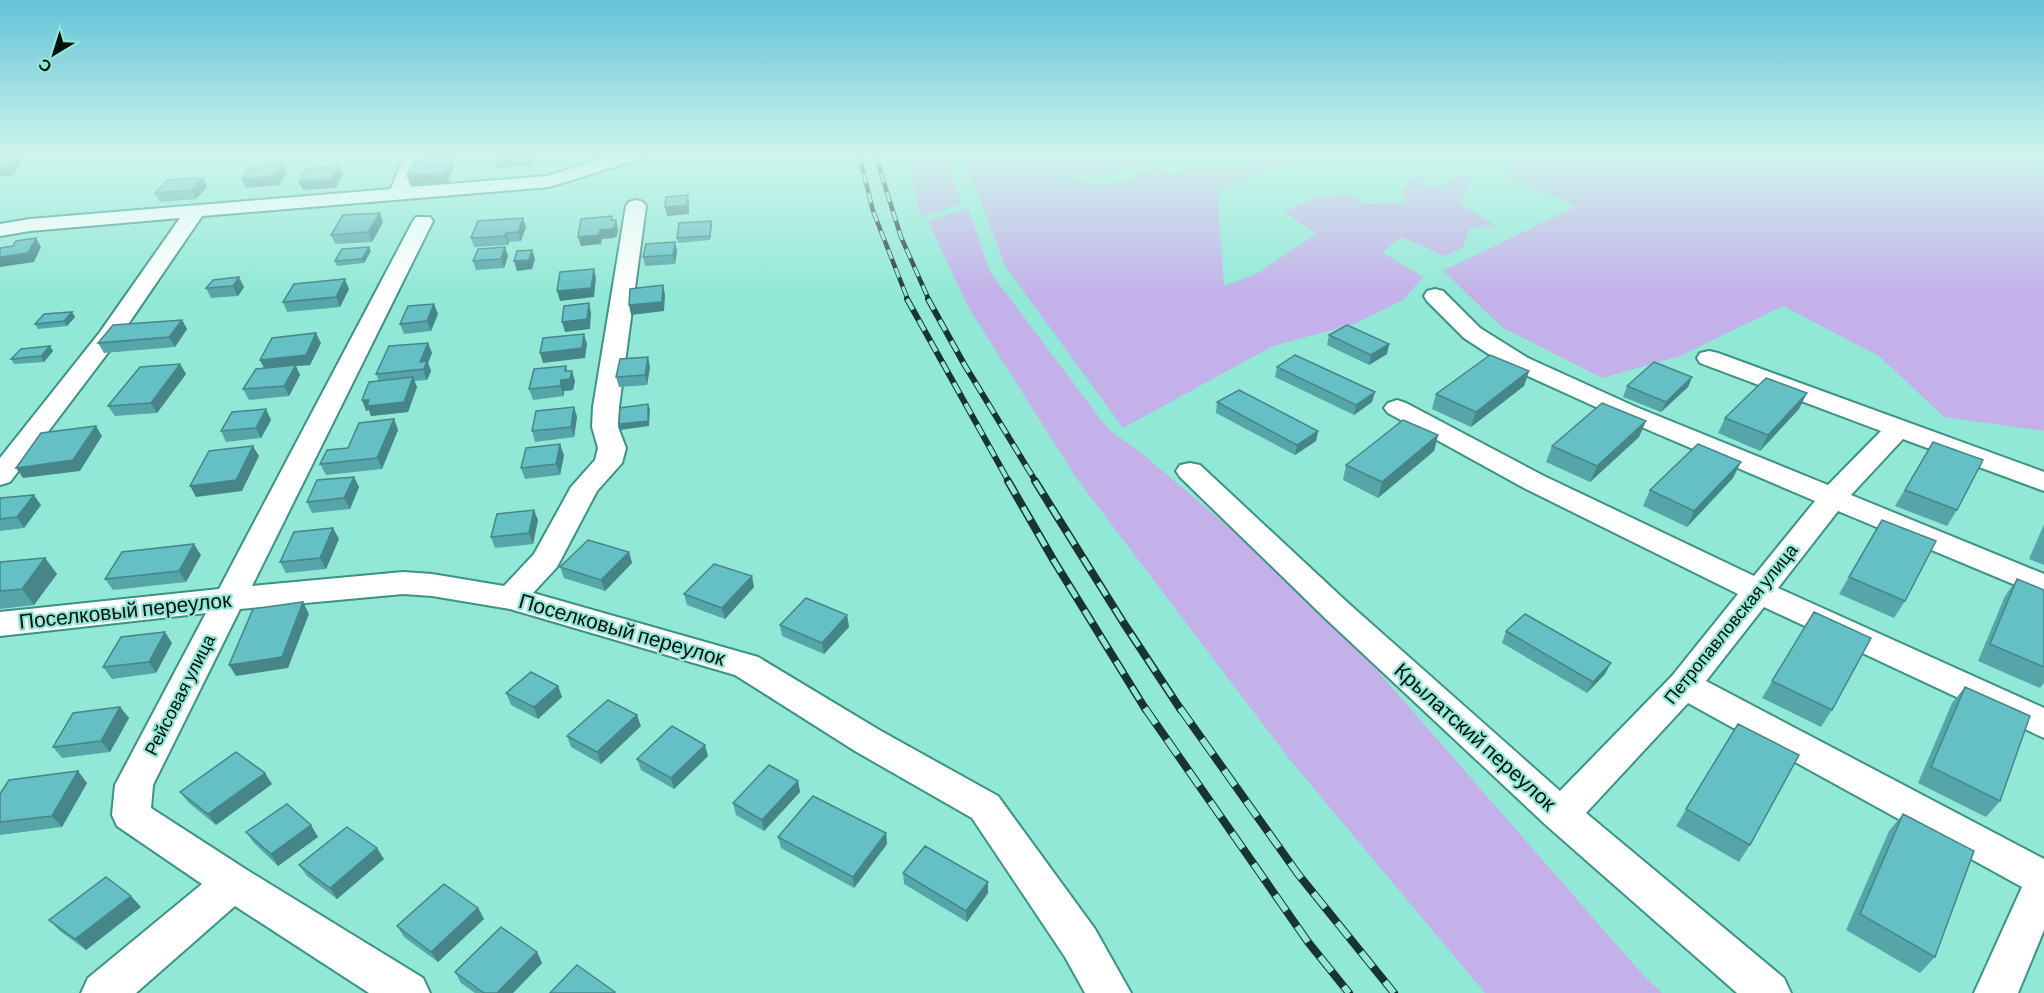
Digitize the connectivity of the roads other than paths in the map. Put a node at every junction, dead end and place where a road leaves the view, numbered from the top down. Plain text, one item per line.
1 (311, 200) edge
2 (636, 206) dead end
3 (196, 210) junction
4 (423, 221) dead end
5 (0, 230) edge
6 (1435, 296) dead end
7 (1709, 357) dead end
8 (1396, 408) dead end
9 (1898, 429) junction
10 (1190, 471) dead end
11 (0, 476) edge
12 (2044, 482) edge
13 (1834, 496) junction
14 (2044, 586) edge
15 (1760, 592) junction
16 (511, 598) junction
17 (228, 599) junction
18 (0, 624) edge
19 (1684, 685) junction
20 (2044, 724) edge
21 (1561, 815) junction
22 (2044, 880) edge
23 (233, 883) junction
24 (103, 993) edge
25 (408, 993) edge
26 (1109, 993) edge
27 (1769, 993) edge
28 (1996, 993) edge

1 - 3 street
2 - 16 street
3 - 5 street
3 - 11 street
4 - 17 street, Рейсовая улица
6 - 13 street
7 - 9 street
8 - 15 street
9 - 12 street
9 - 13 street, Петропавловская улица
10 - 21 street, Крылатский переулок
13 - 14 street
13 - 15 street, Петропавловская улица
15 - 19 street, Петропавловская улица
15 - 20 street
16 - 17 street, Поселковый переулок
16 - 26 street, Поселковый переулок
17 - 18 street, Поселковый переулок
17 - 23 street, Рейсовая улица
19 - 21 street, Петропавловская улица
19 - 22 street
21 - 27 street, Крылатский переулок
22 - 28 street
23 - 24 street
23 - 25 street, Рейсовая улица

